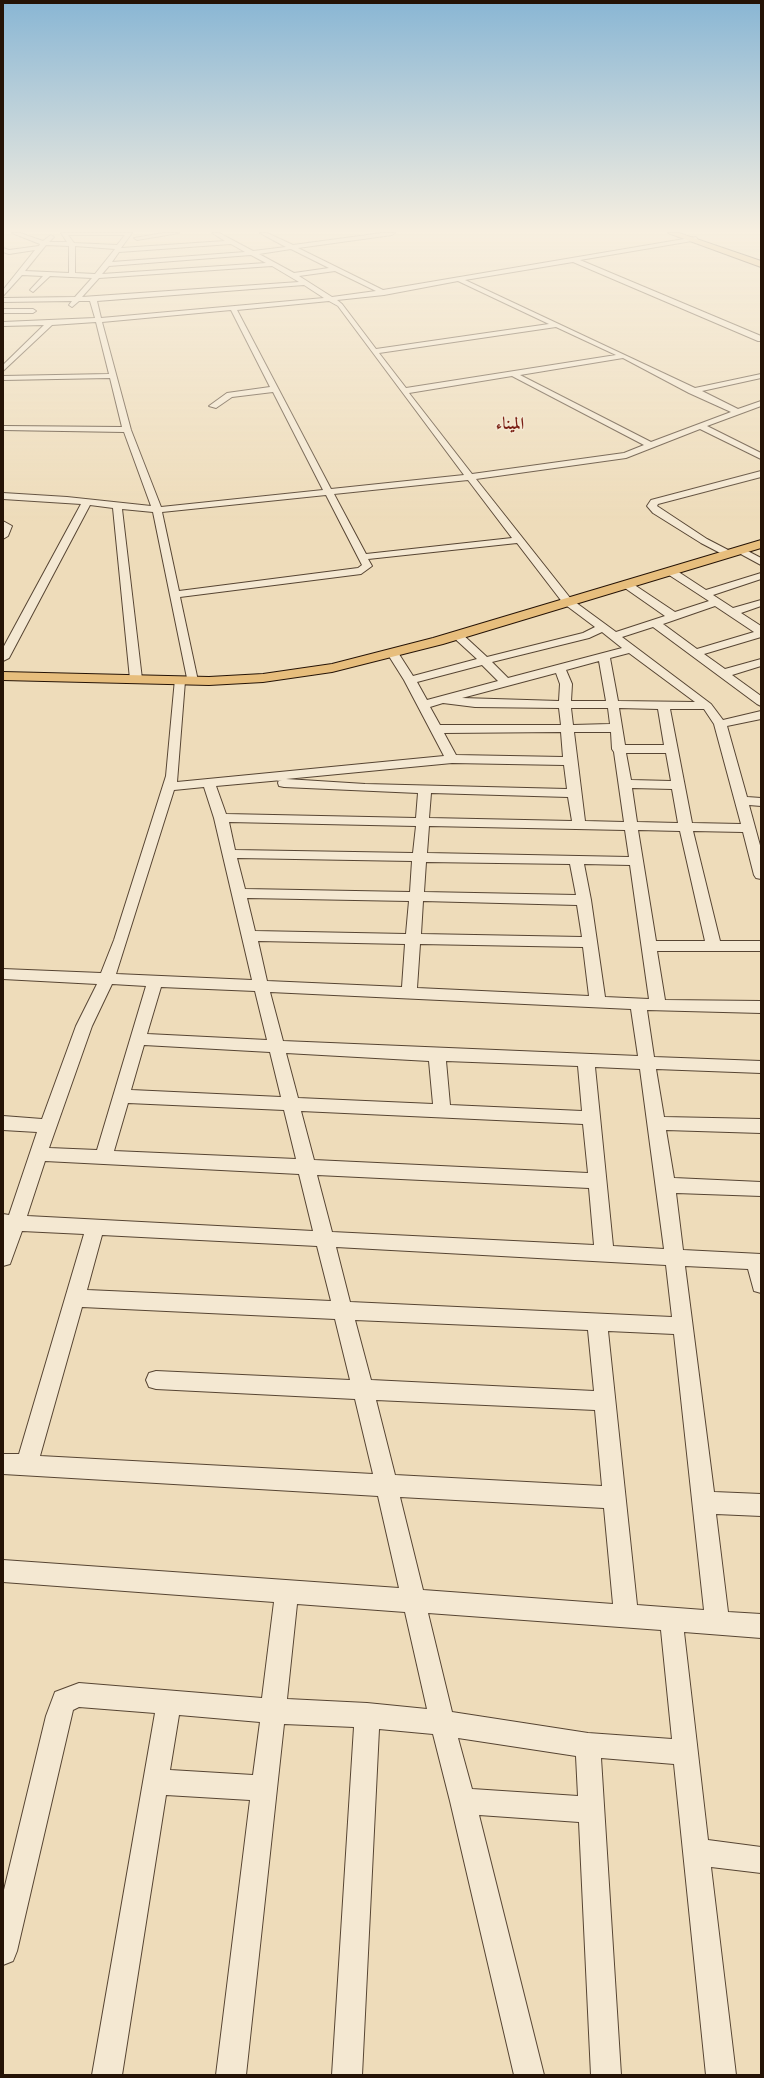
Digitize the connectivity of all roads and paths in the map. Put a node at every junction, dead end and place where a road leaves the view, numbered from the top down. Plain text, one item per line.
1 (42, 330) edge
2 (100, 330) edge
3 (244, 330) edge
4 (359, 330) edge
5 (522, 330) edge
6 (568, 330) edge
7 (740, 330) edge
8 (761, 339) edge
9 (376, 351) junction
10 (624, 356) junction
11 (3, 369) edge
12 (513, 374) junction
13 (112, 376) junction
14 (761, 376) edge
15 (3, 378) edge
16 (275, 389) junction
17 (405, 391) junction
18 (692, 391) junction
19 (761, 403) edge
20 (213, 406) dead end
21 (738, 412) junction
22 (702, 426) junction
23 (3, 428) edge
24 (127, 430) junction
25 (652, 446) junction
26 (761, 456) edge
27 (761, 474) edge
28 (470, 477) junction
29 (328, 493) junction
30 (3, 496) edge
31 (87, 502) junction
32 (117, 506) junction
33 (158, 510) junction
34 (3, 524) edge
35 (3, 536) edge
36 (518, 540) junction
37 (761, 544) edge
38 (734, 552) junction
39 (362, 557) junction
40 (761, 562) edge
41 (670, 571) junction
42 (761, 576) edge
43 (626, 584) junction
44 (176, 594) junction
45 (705, 594) junction
46 (567, 601) junction
47 (716, 602) junction
48 (761, 603) edge
49 (732, 612) junction
50 (673, 616) junction
51 (655, 623) junction
52 (602, 628) junction
53 (761, 632) edge
54 (457, 635) junction
55 (613, 636) junction
56 (8, 639) edge
57 (630, 649) junction
58 (393, 653) junction
59 (697, 653) junction
60 (604, 656) junction
61 (3, 658) edge
62 (484, 660) junction
63 (761, 662) edge
64 (560, 668) junction
65 (725, 674) junction
66 (3, 676) edge
67 (136, 679) junction
68 (410, 680) junction
69 (186, 681) junction
70 (506, 683) junction
71 (445, 700) junction
72 (761, 702) edge
73 (565, 703) junction
74 (613, 704) junction
75 (423, 705) junction
76 (663, 705) junction
77 (707, 706) junction
78 (761, 715) edge
79 (720, 724) junction
80 (568, 728) junction
81 (615, 728) junction
82 (436, 730) junction
83 (618, 749) junction
84 (671, 749) junction
85 (452, 759) junction
86 (570, 760) junction
87 (365, 768) junction
88 (263, 778) junction
89 (208, 783) junction
90 (624, 784) junction
91 (677, 785) junction
92 (169, 787) junction
93 (365, 788) junction
94 (425, 790) junction
95 (574, 793) junction
96 (743, 802) junction
97 (761, 802) edge
98 (221, 818) junction
99 (422, 822) junction
100 (579, 826) junction
101 (630, 827) junction
102 (686, 828) junction
103 (753, 835) edge
104 (229, 854) junction
105 (419, 857) junction
106 (576, 860) junction
107 (636, 861) junction
108 (761, 875) edge
109 (239, 894) junction
110 (417, 897) junction
111 (584, 900) junction
112 (249, 936) junction
113 (413, 939) junction
114 (589, 942) junction
115 (649, 946) junction
116 (714, 946) junction
117 (761, 946) edge
118 (3, 974) edge
119 (107, 978) junction
120 (155, 981) junction
121 (261, 986) junction
122 (409, 993) junction
123 (598, 1002) junction
124 (638, 1004) junction
125 (658, 1005) junction
126 (761, 1007) edge
127 (138, 1039) junction
128 (277, 1046) junction
129 (437, 1055) junction
130 (586, 1060) junction
131 (648, 1063) junction
132 (761, 1067) edge
133 (121, 1096) junction
134 (290, 1104) junction
135 (442, 1112) junction
136 (591, 1118) junction
137 (3, 1123) edge
138 (657, 1123) junction
139 (48, 1126) junction
140 (761, 1126) edge
141 (38, 1154) junction
142 (103, 1158) junction
143 (307, 1167) junction
144 (597, 1181) junction
145 (666, 1185) junction
146 (761, 1188) edge
147 (9, 1223) edge
148 (95, 1227) junction
149 (326, 1239) junction
150 (604, 1254) junction
151 (3, 1258) edge
152 (674, 1258) junction
153 (759, 1262) edge
154 (761, 1285) edge
155 (74, 1298) junction
156 (343, 1310) junction
157 (597, 1322) junction
158 (683, 1326) junction
159 (156, 1380) dead end
160 (362, 1388) junction
161 (605, 1401) junction
162 (3, 1464) edge
163 (26, 1465) junction
164 (387, 1486) junction
165 (614, 1498) junction
166 (704, 1503) junction
167 (761, 1505) edge
168 (3, 1571) edge
169 (287, 1591) junction
170 (415, 1600) junction
171 (626, 1616) junction
172 (671, 1619) junction
173 (717, 1622) junction
174 (761, 1626) edge
175 (169, 1703) junction
176 (273, 1711) junction
177 (367, 1715) junction
178 (442, 1723) junction
179 (588, 1745) junction
180 (685, 1752) junction
181 (156, 1782) junction
182 (264, 1788) junction
183 (463, 1801) junction
184 (591, 1810) junction
185 (696, 1852) junction
186 (761, 1860) edge
187 (3, 1951) edge
188 (107, 2075) edge
189 (231, 2075) edge
190 (347, 2075) edge
191 (529, 2075) edge
192 (606, 2075) edge
193 (721, 2075) edge

1 - 11 street
2 - 13 street
3 - 16 street
4 - 9 street
5 - 9 street
6 - 10 street
7 - 8 street
9 - 17 street
10 - 12 street
10 - 18 street
12 - 17 street
12 - 25 street
13 - 15 street
13 - 24 street
14 - 18 street
16 - 20 street
16 - 29 street
17 - 28 street
18 - 21 street
19 - 21 street
21 - 22 street
22 - 25 street
22 - 26 street
23 - 24 street
24 - 33 street
25 - 28 street
27 - 38 street
28 - 29 street
28 - 36 street
29 - 33 street
29 - 39 street
30 - 31 street
31 - 32 street
31 - 56 street
32 - 33 street
32 - 67 street
33 - 44 street
34 - 35 street
36 - 39 street
36 - 46 street
37 - 38 main road
38 - 40 street
38 - 41 main road
39 - 44 street
41 - 43 main road
41 - 45 street
42 - 45 street
43 - 46 main road
43 - 50 street
44 - 69 street
45 - 47 street
46 - 52 street
46 - 54 main road
47 - 49 street
47 - 50 street
48 - 49 street
49 - 53 street
50 - 51 street
51 - 55 street
51 - 59 street
52 - 55 street
52 - 62 street
53 - 59 street
54 - 58 main road
54 - 62 street
55 - 57 street
56 - 61 street
57 - 60 street
57 - 77 street
58 - 68 street
58 - 69 main road
59 - 65 street
60 - 64 street
60 - 74 street
62 - 68 street
62 - 70 street
63 - 65 street
64 - 70 street
64 - 73 street
65 - 72 street
66 - 67 main road
67 - 69 main road
68 - 75 street
69 - 92 street
70 - 71 street
71 - 73 street
71 - 75 street
73 - 74 street
73 - 80 street
74 - 76 street
74 - 81 street
75 - 82 street
76 - 77 street
76 - 84 street
77 - 79 street
78 - 79 street
79 - 96 street
80 - 81 street
80 - 82 street
80 - 86 street
81 - 83 street
82 - 85 street
83 - 84 street
83 - 90 street
84 - 91 street
85 - 86 street
85 - 87 street
86 - 95 street
87 - 88 street
87 - 93 street
88 - 89 street
88 - 93 street
89 - 92 street
89 - 98 street
90 - 91 street
90 - 101 street
91 - 102 street
92 - 119 street
93 - 94 street
94 - 95 street
94 - 99 street
95 - 100 street
96 - 97 street
96 - 103 street
98 - 99 street
98 - 104 street
99 - 100 street
99 - 105 street
100 - 101 street
101 - 102 street
101 - 107 street
102 - 103 street
102 - 116 street
103 - 108 street
104 - 105 street
104 - 109 street
105 - 106 street
105 - 110 street
106 - 107 street
106 - 111 street
107 - 115 street
109 - 110 street
109 - 112 street
110 - 111 street
110 - 113 street
111 - 114 street
112 - 113 street
112 - 121 street
113 - 114 street
113 - 122 street
114 - 123 street
115 - 116 street
115 - 125 street
116 - 117 street
118 - 119 street
119 - 120 street
119 - 139 street
120 - 121 street
120 - 127 street
121 - 122 street
121 - 128 street
122 - 123 street
123 - 124 street
124 - 125 street
124 - 131 street
125 - 126 street
127 - 128 street
127 - 133 street
128 - 129 street
128 - 134 street
129 - 130 street
129 - 135 street
130 - 131 street
130 - 136 street
131 - 132 street
131 - 138 street
133 - 134 street
133 - 142 street
134 - 135 street
134 - 143 street
135 - 136 street
136 - 144 street
137 - 139 street
138 - 140 street
138 - 145 street
139 - 141 street
141 - 142 street
141 - 147 street
142 - 143 street
143 - 144 street
143 - 149 street
144 - 150 street
145 - 146 street
145 - 152 street
147 - 148 street
147 - 151 street
148 - 149 street
148 - 155 street
149 - 150 street
149 - 156 street
150 - 152 street
152 - 153 street
152 - 158 street
153 - 154 street
155 - 156 street
155 - 163 street
156 - 157 street
156 - 160 street
157 - 158 street
157 - 161 street
158 - 166 street
159 - 160 street
160 - 161 street
160 - 164 street
161 - 165 street
162 - 163 street
163 - 164 street
164 - 165 street
164 - 170 street
165 - 171 street
166 - 167 street
166 - 173 street
168 - 169 street
169 - 170 street
169 - 176 street
170 - 171 street
170 - 178 street
171 - 172 street
172 - 173 street
172 - 180 street
173 - 174 street
175 - 176 street
175 - 181 street
175 - 187 street
176 - 177 street
176 - 182 street
177 - 178 street
177 - 190 street
178 - 179 street
178 - 183 street
179 - 180 street
179 - 184 street
180 - 185 street
181 - 182 street
181 - 188 street
182 - 189 street
183 - 184 street
183 - 191 street
184 - 192 street
185 - 186 street
185 - 193 street

